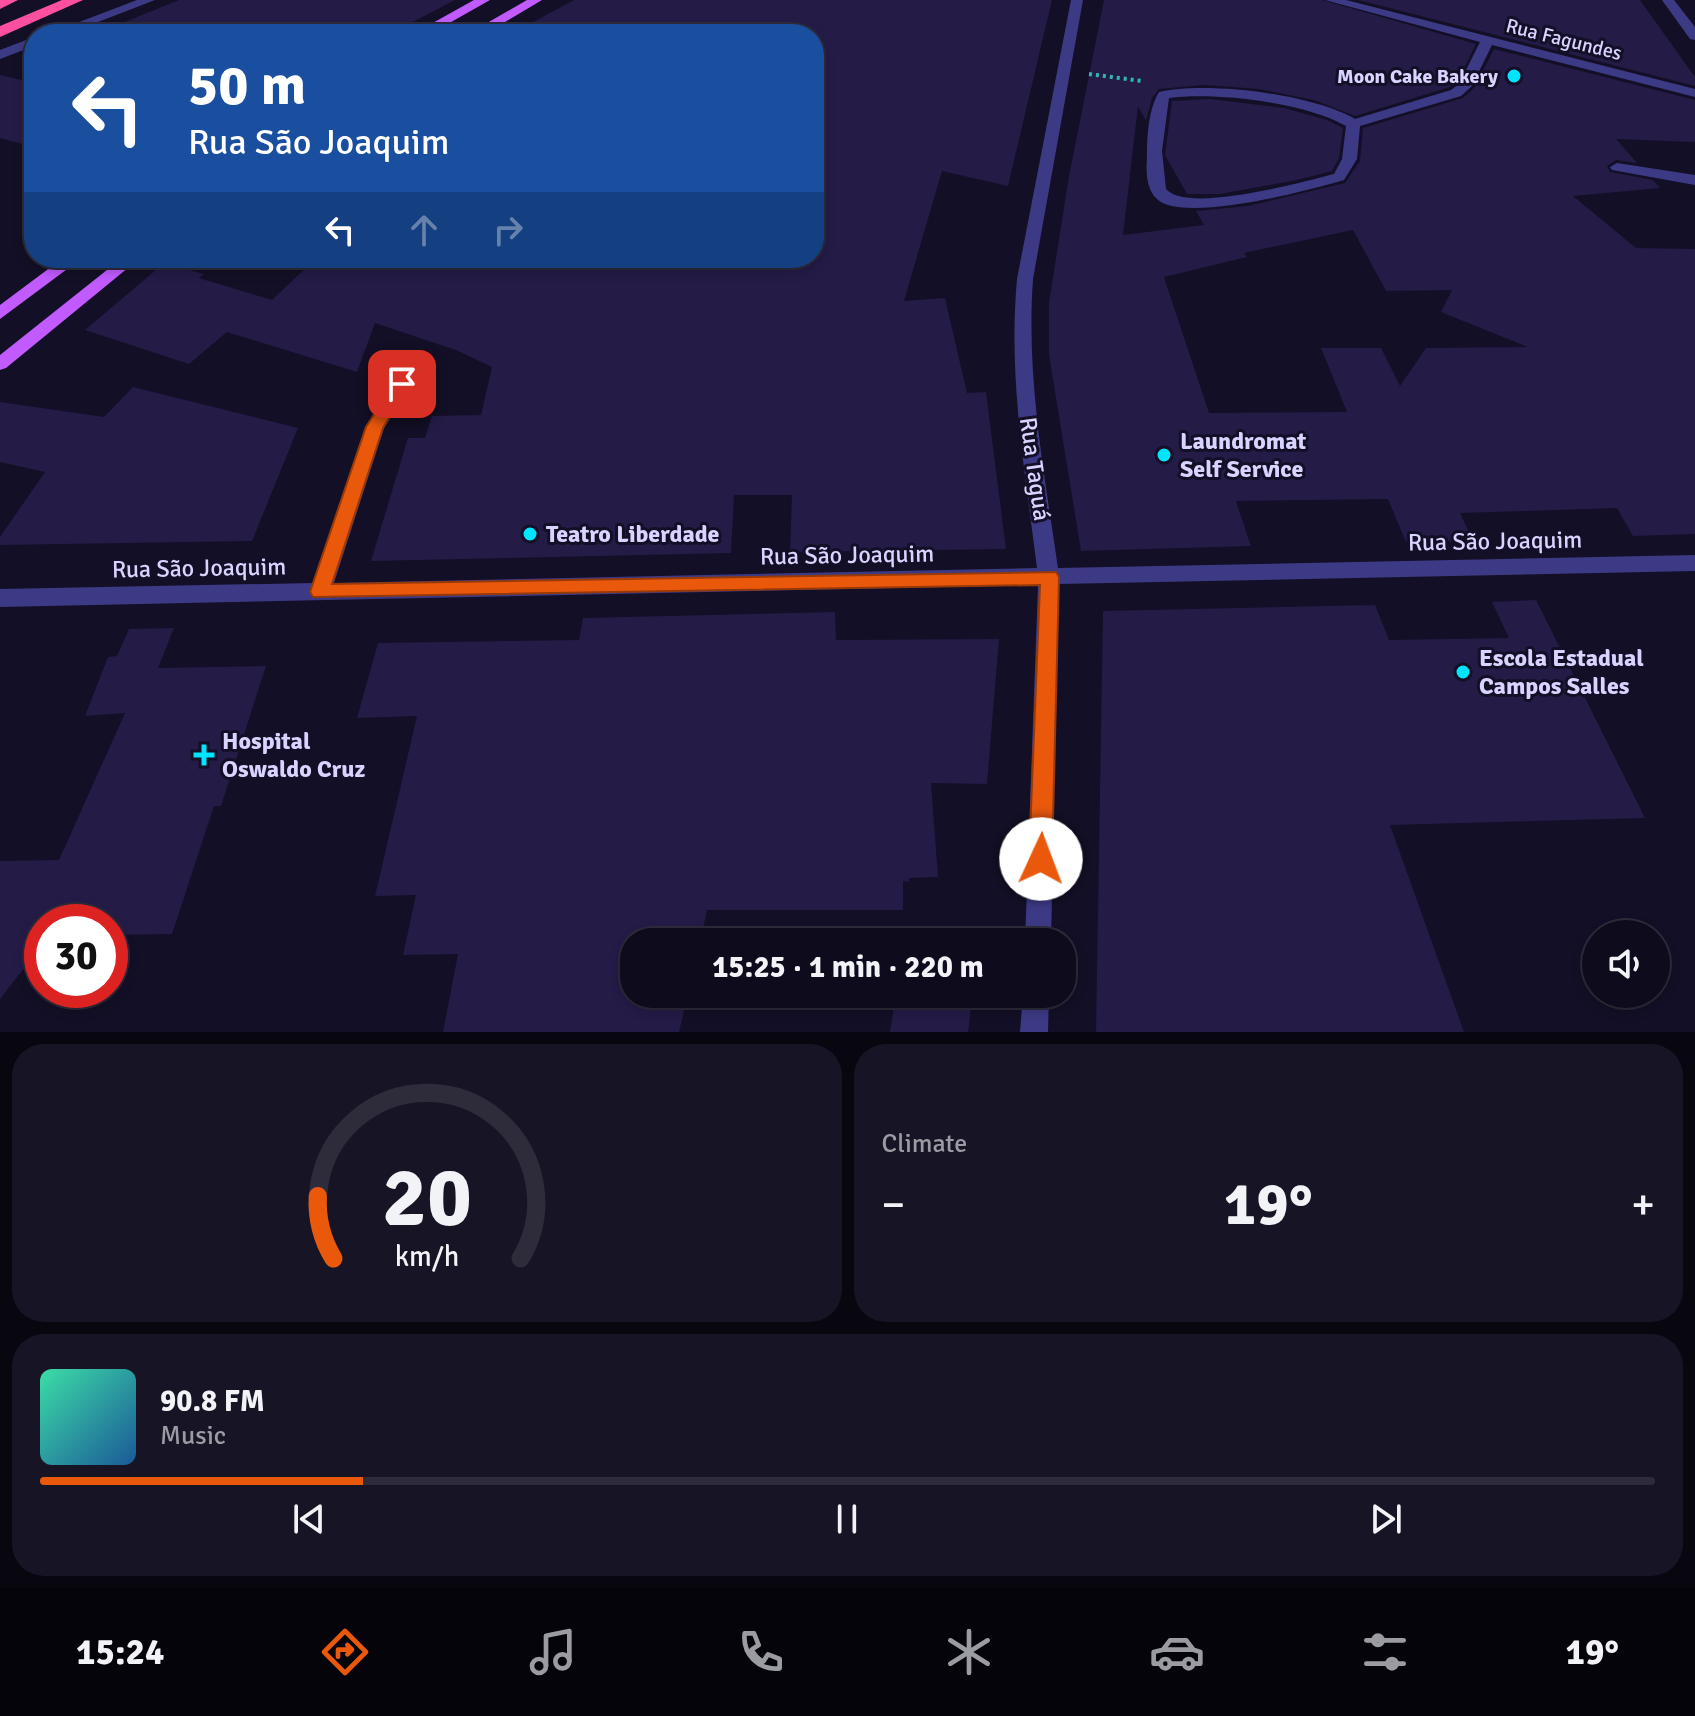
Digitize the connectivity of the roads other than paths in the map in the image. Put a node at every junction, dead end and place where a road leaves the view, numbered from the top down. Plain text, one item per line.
1 (10, 0) edge
2 (75, 0) edge
3 (149, 0) edge
4 (484, 0) edge
5 (536, 0) edge
6 (1077, 0) edge
7 (1331, 0) edge
8 (1668, 0) edge
9 (0, 4) edge
10 (83, 24) edge
11 (439, 24) edge
12 (493, 24) edge
13 (0, 32) edge
14 (1695, 36) edge
15 (1488, 40) junction
16 (24, 45) edge
17 (0, 55) edge
18 (1695, 93) edge
19 (1353, 124) junction
20 (1617, 167) dead end
21 (1695, 180) edge
22 (61, 268) edge
23 (120, 268) edge
24 (0, 313) edge
25 (415, 363) dead end
26 (0, 364) edge
27 (1695, 563) edge
28 (1049, 577) junction
29 (320, 592) junction
30 (0, 598) edge
31 (1038, 928) edge
32 (1035, 1008) edge
33 (1034, 1032) edge

1 - 9 highway
2 - 13 highway
3 - 10 street
4 - 11 main road
5 - 12 main road
6 - 28 street, Rua Taguá
7 - 15 street, Rua Fagundes
8 - 14 street
15 - 18 street, Rua Fagundes
15 - 19 street
16 - 17 street
19 - 19 street
20 - 21 street
22 - 24 main road
23 - 26 main road
25 - 29 street
27 - 28 street, Rua São Joaquim
28 - 29 street, Rua São Joaquim
28 - 31 street, Rua Taguá
29 - 30 street, Rua São Joaquim
32 - 33 street

